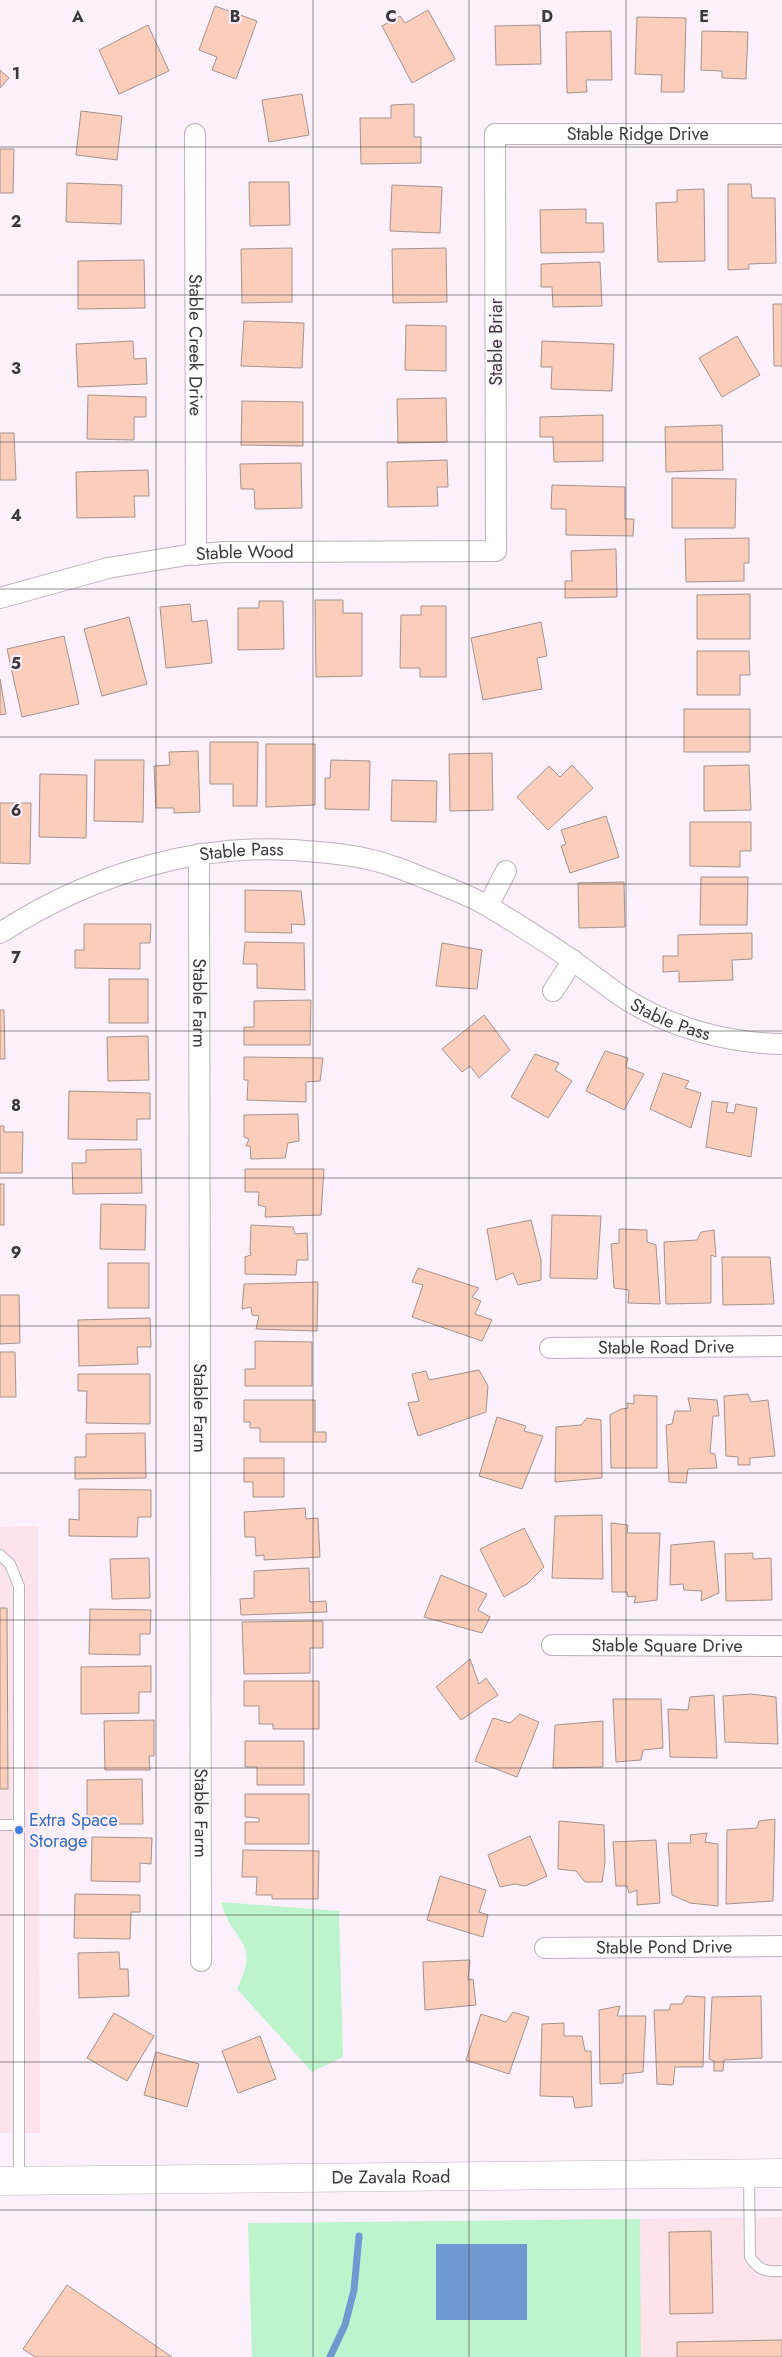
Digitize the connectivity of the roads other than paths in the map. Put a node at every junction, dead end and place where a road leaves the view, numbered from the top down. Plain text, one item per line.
1 (195, 134) dead end
2 (495, 134) joint
3 (782, 134) edge
4 (496, 550) joint
5 (196, 555) junction
6 (0, 598) edge
7 (199, 854) junction
8 (506, 872) dead end
9 (488, 906) junction
10 (0, 933) edge
11 (573, 960) junction
12 (553, 992) dead end
13 (782, 1044) edge
14 (782, 1346) edge
15 (550, 1348) dead end
16 (0, 1555) edge
17 (552, 1645) dead end
18 (782, 1646) edge
19 (19, 1825) junction
20 (0, 1826) edge
21 (782, 1946) edge
22 (545, 1948) dead end
23 (201, 1962) dead end
24 (749, 2173) junction
25 (782, 2173) edge
26 (9, 2181) edge
27 (782, 2272) edge

1 - 5 street, Stable Creek Drive
2 - 3 street, Stable Ridge Drive
2 - 4 street, Stable Briar
4 - 5 street, Stable Wood
5 - 6 street, Stable Wood
7 - 9 street, Stable Pass
7 - 10 street, Stable Pass
7 - 23 street, Stable Farm
8 - 9 street
9 - 11 street, Stable Pass
11 - 12 street
11 - 13 street, Stable Pass
14 - 15 street, Stable Road Drive
16 - 19 lane
17 - 18 street, Stable Square Drive
19 - 20 lane
19 - 26 lane
21 - 22 street, Stable Pond Drive
24 - 25 main road, De Zavala Road
24 - 26 main road, De Zavala Road
24 - 27 lane

